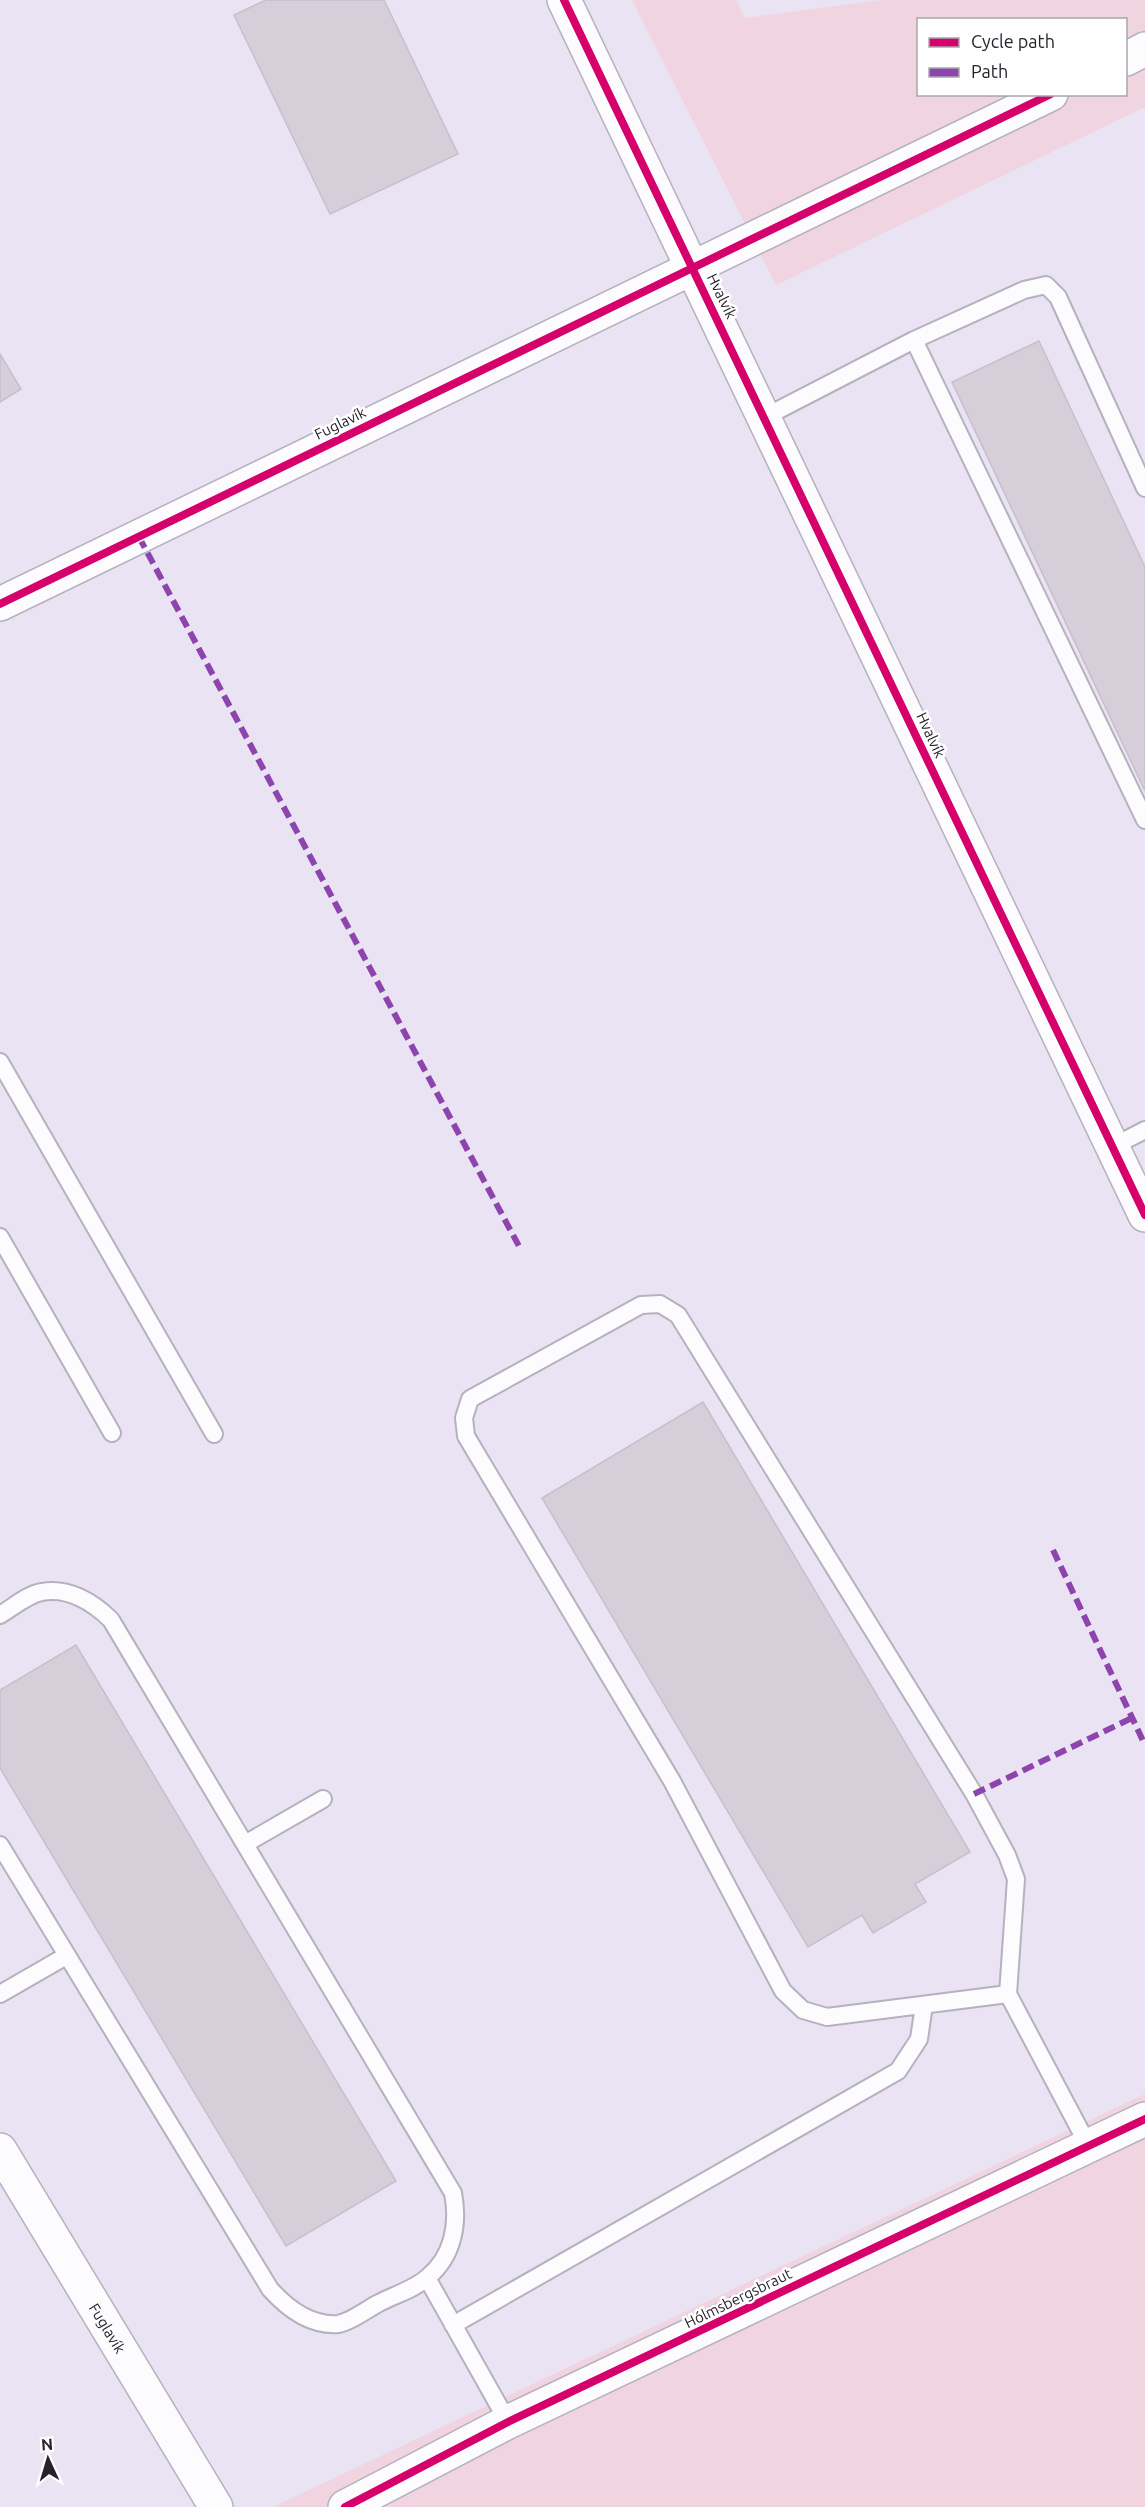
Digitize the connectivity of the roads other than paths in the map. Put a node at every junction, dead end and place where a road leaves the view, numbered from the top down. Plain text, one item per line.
1 (564, 0) edge
2 (1145, 49) edge
3 (1127, 58) edge
4 (1047, 96) edge
5 (693, 267) junction
6 (914, 340) junction
7 (765, 417) junction
8 (1145, 488) edge
9 (0, 604) edge
10 (1145, 820) edge
11 (0, 1062) edge
12 (1145, 1130) edge
13 (1112, 1147) junction
14 (1145, 1215) edge
15 (0, 1237) edge
16 (112, 1433) dead end
17 (214, 1434) dead end
18 (0, 1615) edge
19 (323, 1799) dead end
20 (245, 1844) junction
21 (0, 1845) edge
22 (66, 1956) junction
23 (0, 1994) edge
24 (1008, 1994) junction
25 (924, 2005) junction
26 (1145, 2119) edge
27 (1088, 2145) junction
28 (0, 2150) edge
29 (427, 2278) junction
30 (453, 2325) junction
31 (508, 2422) junction
32 (216, 2507) edge
33 (345, 2507) edge

1 - 5 street, Hvalvík
2 - 3 street
4 - 5 street, Hvalvík
5 - 7 street, Hvalvík
5 - 9 street, Fuglavík
6 - 7 lane
6 - 8 lane
6 - 10 lane
7 - 13 street, Hvalvík
11 - 17 lane
12 - 13 lane
13 - 14 street, Hvalvík
15 - 16 lane
18 - 20 lane
19 - 20 lane
20 - 29 lane
21 - 22 lane
22 - 23 lane
22 - 29 lane
24 - 25 lane
24 - 25 lane
24 - 27 lane
25 - 30 lane
26 - 27 street, Hólmsbergsbraut
27 - 31 street, Hólmsbergsbraut
28 - 32 street, Fuglavík
29 - 30 lane
30 - 31 lane
31 - 33 street, Hólmsbergsbraut

